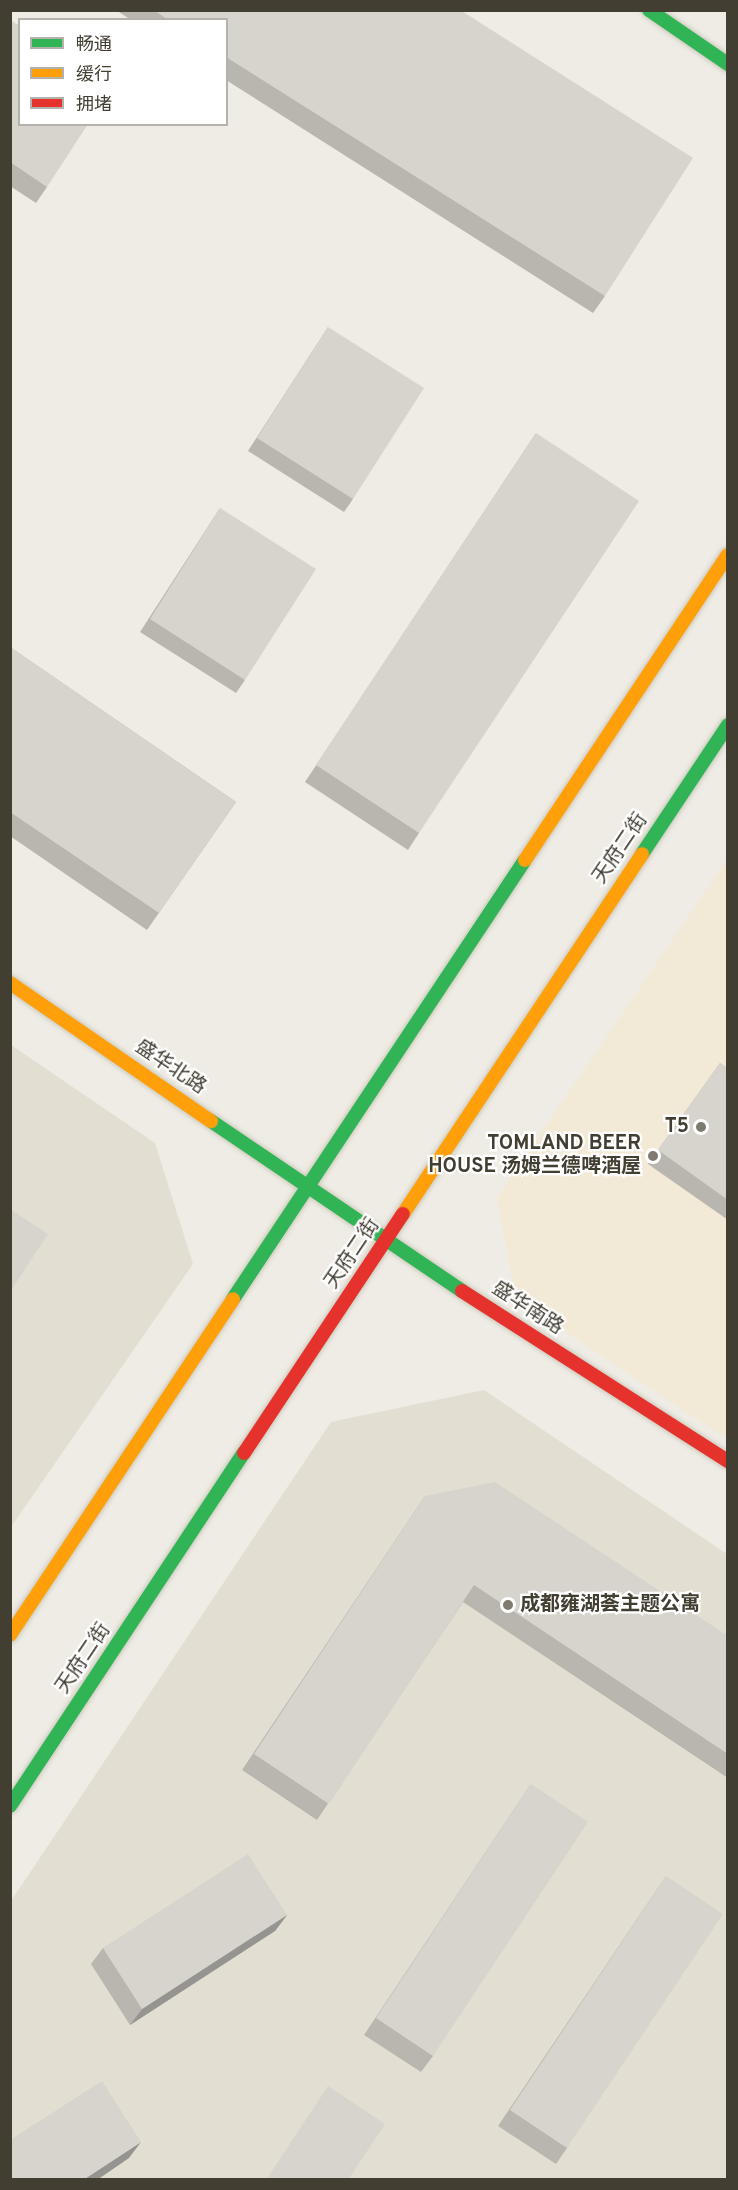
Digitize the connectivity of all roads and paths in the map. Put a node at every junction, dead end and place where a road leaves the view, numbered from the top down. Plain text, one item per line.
1 (649, 10) edge
2 (728, 64) edge
3 (728, 555) edge
4 (728, 724) edge
5 (10, 983) edge
6 (308, 1186) junction
7 (385, 1242) junction
8 (728, 1461) edge
9 (10, 1635) edge
10 (10, 1806) edge

1 - 2 main road
3 - 6 main road
4 - 7 main road, 天府二街
5 - 6 main road, 盛华北路
6 - 7 main road, 盛华南路
6 - 9 main road
7 - 8 main road, 盛华南路
7 - 10 main road, 天府二街

